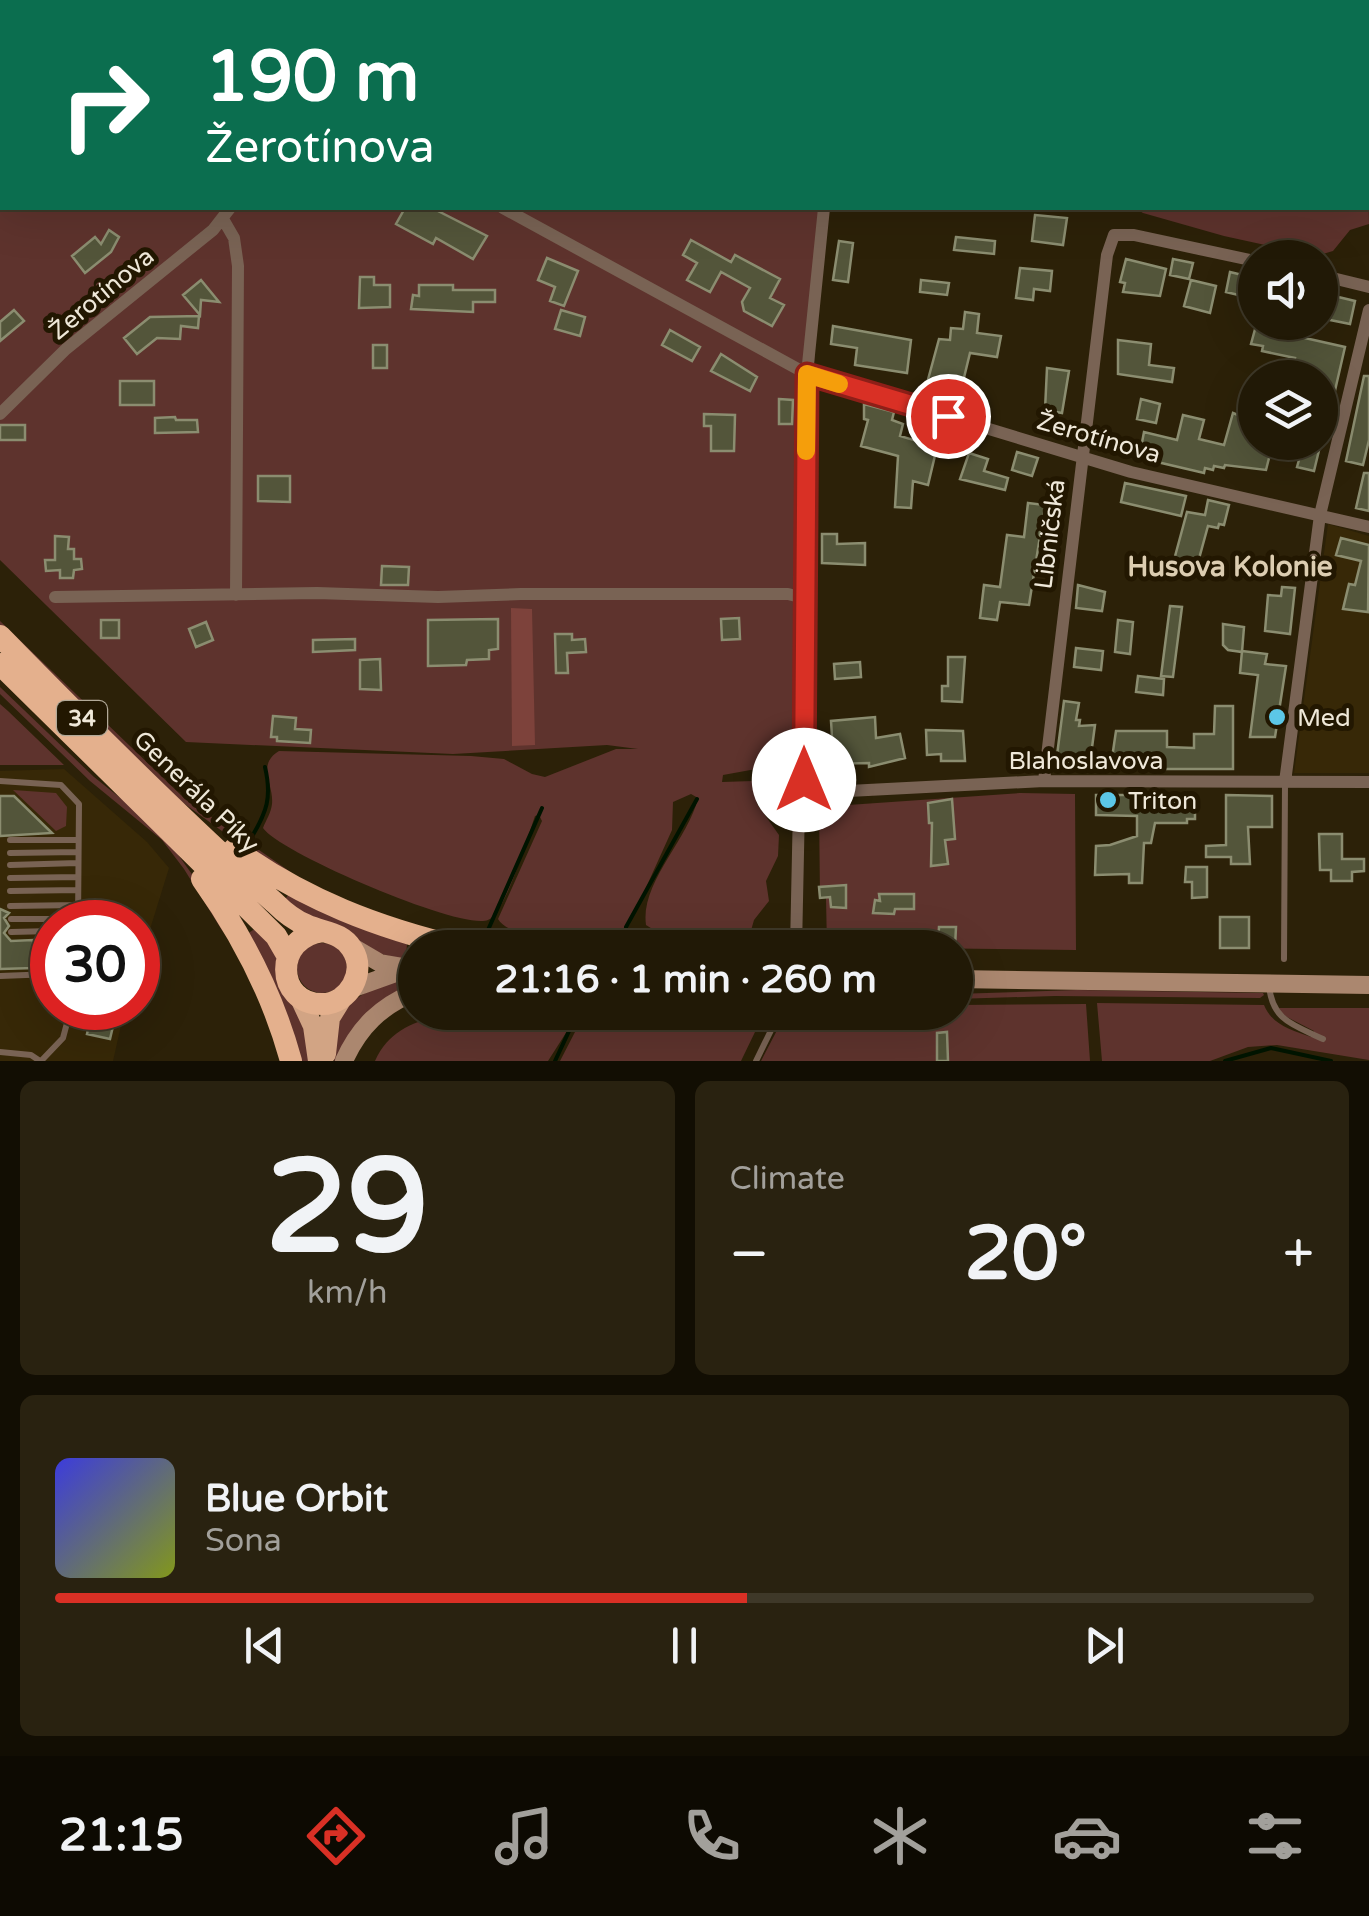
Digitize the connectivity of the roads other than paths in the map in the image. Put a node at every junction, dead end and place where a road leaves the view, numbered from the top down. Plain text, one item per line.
1 (507, 210) edge
2 (824, 210) edge
3 (226, 213) edge
4 (1238, 257) edge
5 (1338, 279) edge
6 (1369, 287) edge
7 (1369, 310) edge
8 (807, 374) junction
9 (0, 414) edge
10 (1081, 455) junction
11 (1320, 515) junction
12 (1369, 526) edge
13 (236, 595) junction
14 (55, 597) dead end
15 (804, 598) junction
16 (0, 636) edge
17 (0, 664) edge
18 (0, 672) edge
19 (21, 685) junction
20 (0, 780) edge
21 (1044, 781) junction
22 (1285, 782) junction
23 (1369, 782) edge
24 (772, 796) dead end
25 (802, 801) junction
26 (160, 807) junction
27 (10, 840) dead end
28 (78, 840) junction
29 (78, 852) junction
30 (10, 853) dead end
31 (78, 863) junction
32 (10, 864) dead end
33 (10, 878) dead end
34 (78, 878) junction
35 (78, 890) junction
36 (10, 891) dead end
37 (78, 900) edge
38 (10, 906) dead end
39 (30, 906) edge
40 (10, 919) dead end
41 (30, 920) edge
42 (797, 930) edge
43 (323, 931) junction
44 (11, 932) dead end
45 (30, 932) edge
46 (398, 932) edge
47 (351, 946) junction
48 (288, 955) junction
49 (1284, 959) dead end
50 (398, 966) edge
51 (398, 972) edge
52 (30, 975) edge
53 (0, 976) edge
54 (973, 980) edge
55 (1269, 984) junction
56 (1369, 985) edge
57 (347, 993) junction
58 (300, 996) junction
59 (398, 1000) edge
60 (65, 1030) edge
61 (771, 1030) edge
62 (1323, 1039) dead end
63 (0, 1052) edge
64 (40, 1061) edge
65 (291, 1061) edge
66 (322, 1061) edge
67 (344, 1061) edge
68 (756, 1061) edge

1 - 8 street, Žerotínova
2 - 8 street
3 - 9 street, Žerotínova
3 - 13 street
4 - 10 street, Libničská
5 - 6 street
7 - 11 street
8 - 10 street, Žerotínova
8 - 15 street
10 - 11 street, Žerotínova
10 - 21 street, Libničská
11 - 12 street, Žerotínova
11 - 22 street
13 - 14 street
13 - 15 street
15 - 25 street
16 - 26 highway, Generála Píky / 34
17 - 19 highway, Generála Píky / 34
18 - 19 highway
19 - 26 highway, Generála Píky / 34
20 - 28 lane
21 - 22 street, Blahoslavova
21 - 25 street, Blahoslavova
22 - 23 street, Blahoslavova
22 - 49 lane
24 - 25 lane
25 - 42 street
26 - 43 highway, Generála Píky / 34
26 - 46 highway
26 - 48 highway, Generála Píky / 34
26 - 65 highway, 34
27 - 28 lane
28 - 29 lane
29 - 30 lane
29 - 31 lane
31 - 32 lane
31 - 34 lane
33 - 34 lane
34 - 35 lane
35 - 36 lane
35 - 37 lane
38 - 39 lane
40 - 41 lane
43 - 47 highway, 34
43 - 48 highway
44 - 45 lane
47 - 50 main road
47 - 57 highway, 34
48 - 58 highway, 34
51 - 57 main road
52 - 53 lane
54 - 55 main road
55 - 56 main road
55 - 62 lane
57 - 58 highway
57 - 66 main road, 34
58 - 66 main road, 34
59 - 67 main road
60 - 64 lane
61 - 68 lane
63 - 64 lane

